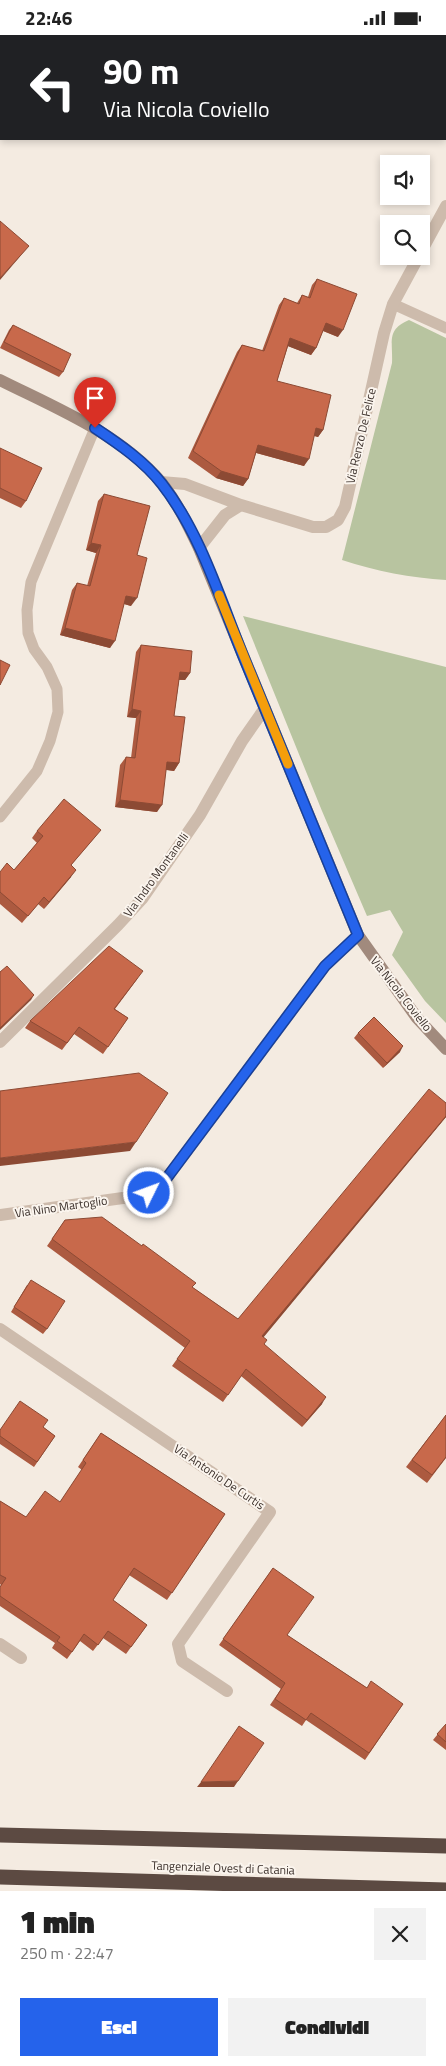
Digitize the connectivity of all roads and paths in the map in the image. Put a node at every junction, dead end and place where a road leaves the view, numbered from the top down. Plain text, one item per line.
1 (446, 207) edge
2 (430, 236) edge
3 (414, 265) edge
4 (393, 304) junction
5 (446, 328) edge
6 (0, 379) edge
7 (95, 428) junction
8 (161, 482) junction
9 (241, 505) junction
10 (199, 548) junction
11 (265, 708) junction
12 (0, 817) edge
13 (358, 935) junction
14 (0, 1042) edge
15 (446, 1049) edge
16 (0, 1215) edge
17 (0, 1329) edge
18 (0, 1644) edge
19 (20, 1658) dead end
20 (227, 1691) dead end
21 (0, 1835) edge
22 (446, 1847) edge
23 (0, 1877) edge
24 (446, 1890) edge

1 - 2 street
3 - 4 street, Via Renzo De Felice
4 - 5 lane
4 - 9 street, Via Renzo De Felice
6 - 7 main road, Via Nicola Coviello
7 - 8 main road, Via Nicola Coviello
7 - 12 lane
8 - 9 street
8 - 10 main road, Via Nicola Coviello
9 - 10 street
10 - 11 main road, Via Nicola Coviello
11 - 13 main road, Via Nicola Coviello
11 - 14 street, Via Indro Montanelli
13 - 15 main road, Via Nicola Coviello
13 - 16 street, Via Nino Martoglio
17 - 20 street, Via Antonio De Curtis
18 - 19 street
21 - 22 highway
23 - 24 highway, Tangenziale Ovest di Catania

